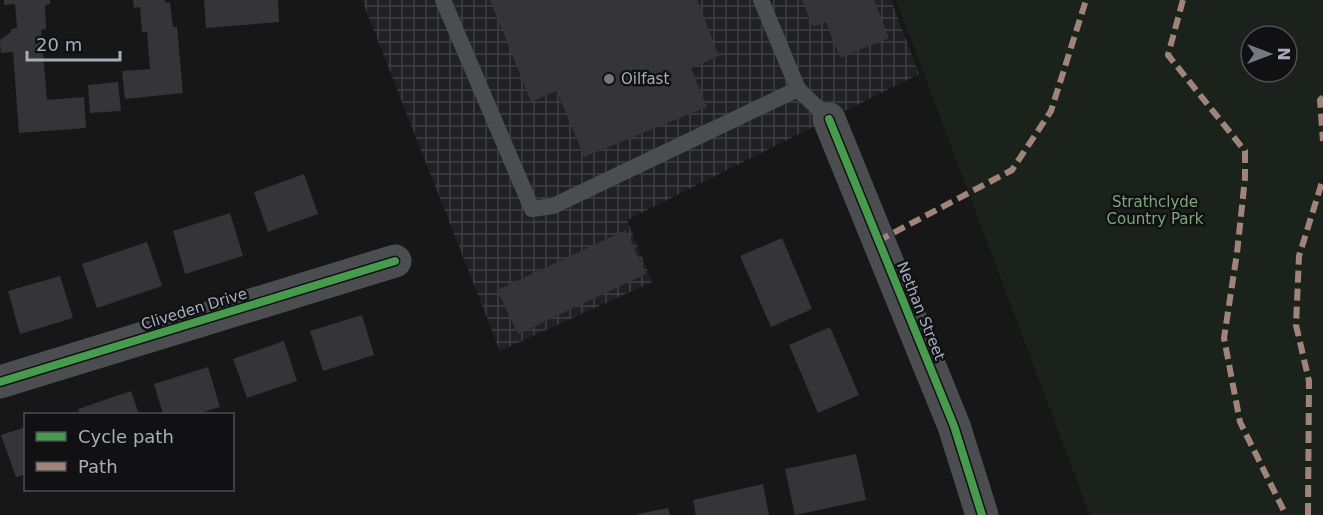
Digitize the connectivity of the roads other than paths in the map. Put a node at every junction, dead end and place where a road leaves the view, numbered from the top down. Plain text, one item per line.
1 (443, 0) edge
2 (761, 0) edge
3 (798, 89) junction
4 (829, 120) joint
5 (395, 261) dead end
6 (0, 382) edge
7 (982, 515) edge

1 - 3 lane
2 - 3 lane
3 - 4 lane
4 - 7 street, Nethan Street
5 - 6 street, Cliveden Drive

